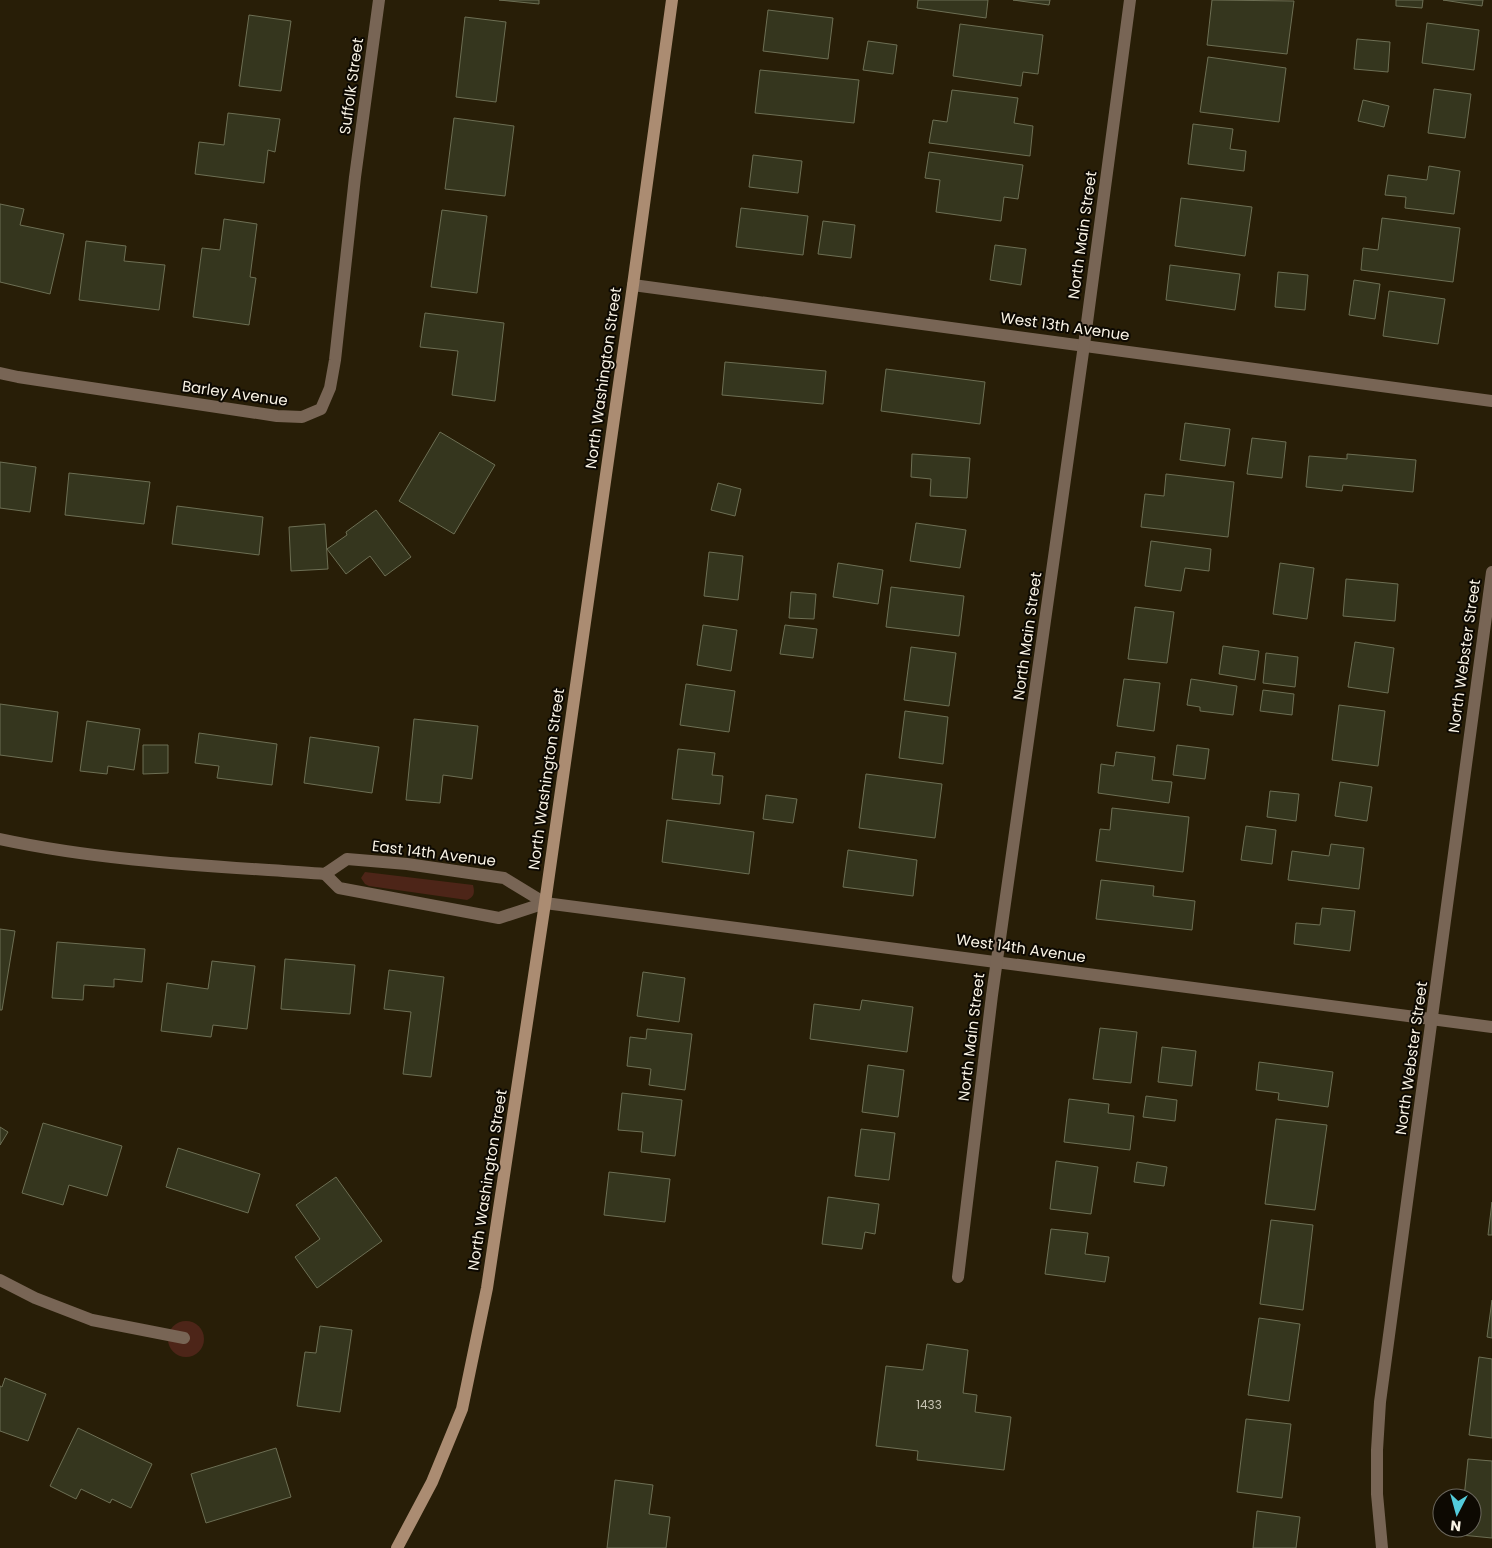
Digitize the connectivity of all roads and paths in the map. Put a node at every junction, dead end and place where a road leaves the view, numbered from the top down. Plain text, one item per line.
1 (379, 0) edge
2 (672, 0) edge
3 (1130, 0) edge
4 (355, 177) joint
5 (633, 285) junction
6 (1084, 345) junction
7 (0, 373) edge
8 (1492, 401) edge
9 (1492, 572) edge
10 (0, 839) edge
11 (325, 874) junction
12 (545, 903) junction
13 (997, 961) junction
14 (1433, 1019) junction
15 (1492, 1027) edge
16 (958, 1277) dead end
17 (0, 1280) edge
18 (184, 1338) dead end
19 (396, 1548) edge
20 (1382, 1548) edge

1 - 4 street, Suffolk Street
2 - 5 main road, North Washington Street
3 - 6 street, North Main Street
4 - 7 street, Barley Avenue
5 - 6 street, West 13th Avenue
5 - 12 main road, North Washington Street
6 - 8 street, West 13th Avenue
6 - 13 street, North Main Street
9 - 14 street, North Webster Street
10 - 11 street
11 - 12 street
11 - 12 street, East 14th Avenue
12 - 13 street, West 14th Avenue
12 - 19 main road, North Washington Street
13 - 14 street, West 14th Avenue
13 - 16 street, North Main Street
14 - 15 street, West 14th Avenue
14 - 20 street, North Webster Street
17 - 18 street

